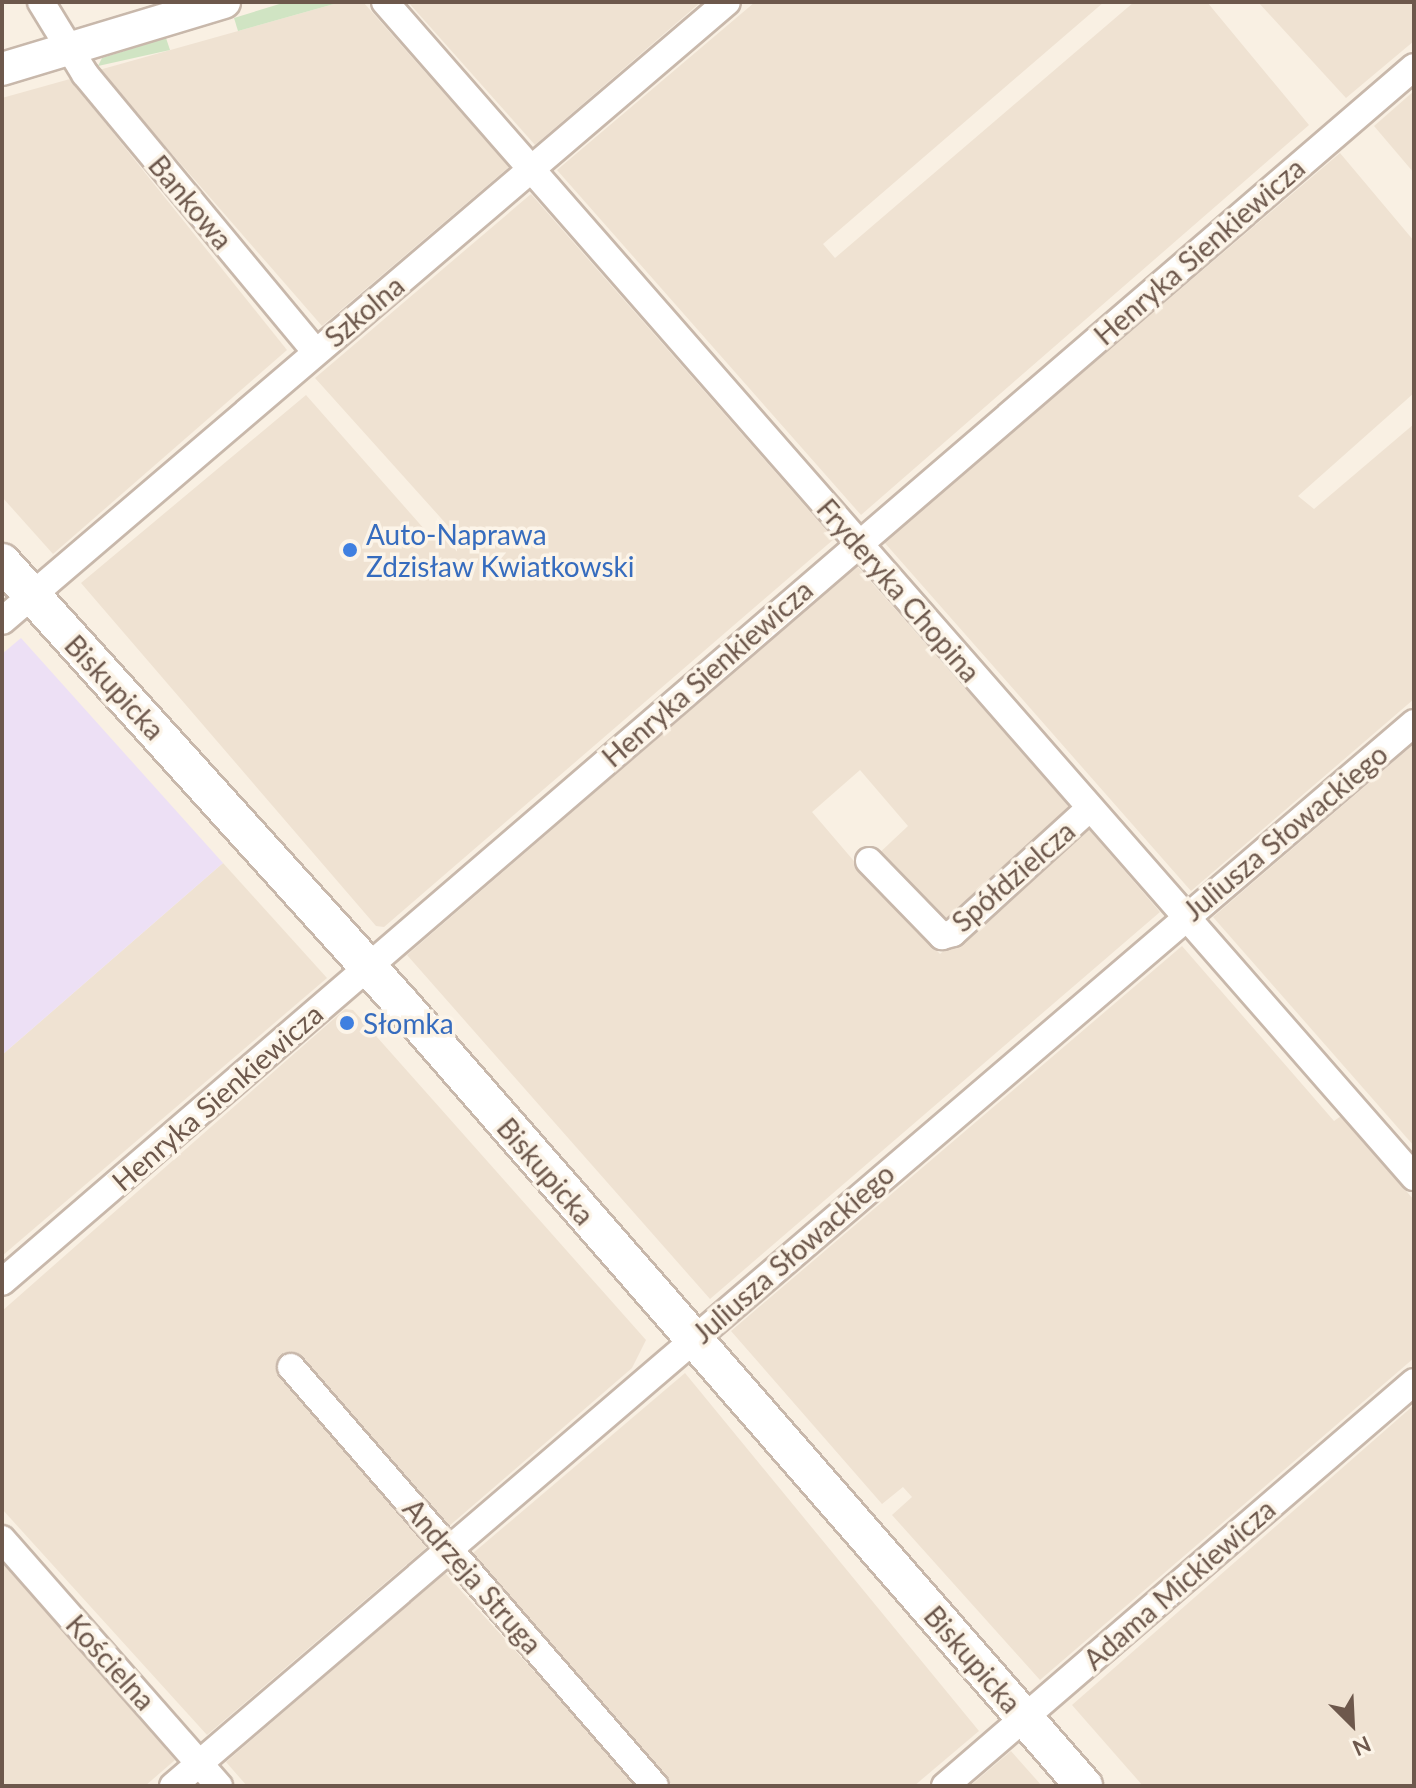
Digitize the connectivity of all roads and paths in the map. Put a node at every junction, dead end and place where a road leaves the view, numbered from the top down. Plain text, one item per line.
1 (41, 2) edge
2 (224, 2) edge
3 (385, 2) edge
4 (727, 2) edge
5 (69, 49) junction
6 (1414, 67) edge
7 (2, 69) edge
8 (531, 170) junction
9 (316, 352) junction
10 (858, 543) junction
11 (2, 562) edge
12 (31, 596) junction
13 (2, 621) edge
14 (1414, 723) edge
15 (1090, 808) junction
16 (869, 861) dead end
17 (1186, 917) junction
18 (368, 966) junction
19 (1414, 1177) edge
20 (2, 1282) edge
21 (692, 1339) junction
22 (291, 1367) dead end
23 (1414, 1382) edge
24 (2, 1539) edge
25 (452, 1552) junction
26 (1024, 1717) junction
27 (200, 1763) junction
28 (173, 1786) edge
29 (219, 1786) edge
30 (655, 1786) edge
31 (945, 1786) edge
32 (1084, 1786) edge

1 - 5 street, Bankowa
2 - 5 street
3 - 8 street, Fryderyka Chopina
4 - 8 street, Szkolna
5 - 7 street
5 - 9 street, Bankowa
6 - 10 street, Henryka Sienkiewicza
8 - 9 street, Szkolna
8 - 10 street, Fryderyka Chopina
9 - 12 street, Szkolna
10 - 15 street, Fryderyka Chopina
10 - 18 street, Henryka Sienkiewicza
11 - 12 main road, Biskupicka
12 - 13 street, Szkolna
12 - 18 main road, Biskupicka
14 - 17 street, Juliusza Słowackiego
15 - 16 street, Spółdzielcza
15 - 17 street, Fryderyka Chopina
17 - 19 street, Fryderyka Chopina
17 - 21 street, Juliusza Słowackiego
18 - 20 street, Henryka Sienkiewicza
18 - 21 main road, Biskupicka
21 - 25 street, Juliusza Słowackiego
21 - 26 main road, Biskupicka
22 - 25 street, Andrzeja Struga
23 - 26 street, Adama Mickiewicza
24 - 27 street, Kościelna
25 - 27 street, Juliusza Słowackiego
25 - 30 street, Andrzeja Struga
26 - 31 street, Adama Mickiewicza
26 - 32 main road, Biskupicka
27 - 28 street, Juliusza Słowackiego
27 - 29 street, Kościelna

